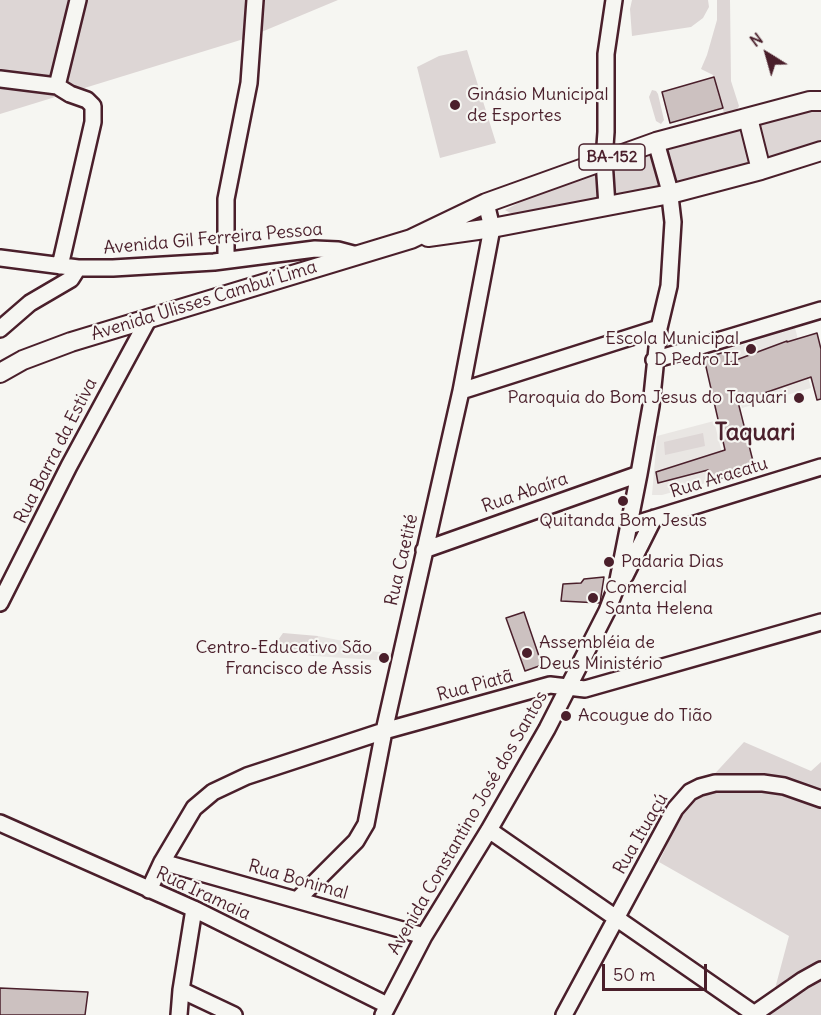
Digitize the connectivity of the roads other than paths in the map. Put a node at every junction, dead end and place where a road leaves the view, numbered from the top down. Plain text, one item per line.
1 (78, 0) edge
2 (255, 0) edge
3 (614, 0) edge
4 (0, 79) edge
5 (57, 86) junction
6 (817, 99) edge
7 (748, 118) junction
8 (656, 142) junction
9 (821, 151) edge
10 (604, 160) junction
11 (760, 170) junction
12 (670, 194) junction
13 (486, 203) junction
14 (607, 206) junction
15 (492, 228) junction
16 (411, 239) junction
17 (357, 255) junction
18 (0, 258) edge
19 (226, 260) junction
20 (60, 266) junction
21 (78, 268) junction
22 (821, 310) edge
23 (149, 318) junction
24 (659, 328) junction
25 (0, 329) edge
26 (654, 360) junction
27 (0, 373) edge
28 (460, 391) junction
29 (821, 467) edge
30 (639, 474) junction
31 (654, 518) junction
32 (629, 526) junction
33 (424, 550) junction
34 (617, 585) junction
35 (0, 603) edge
36 (821, 622) edge
37 (568, 689) junction
38 (384, 731) junction
39 (821, 799) edge
40 (0, 823) edge
41 (489, 830) junction
42 (162, 862) junction
43 (149, 890) junction
44 (297, 900) junction
45 (194, 909) junction
46 (617, 918) junction
47 (424, 936) junction
48 (821, 970) edge
49 (181, 990) junction
50 (385, 1010) edge
51 (755, 1014) edge
52 (179, 1015) edge
53 (234, 1015) edge
54 (564, 1015) edge

1 - 5 street
2 - 19 street
3 - 10 street
4 - 5 street
5 - 20 street
6 - 7 main road, Avenida Ulisses Cambuí Lima / BA-152
7 - 8 main road, Avenida Ulisses Cambuí Lima / BA-152
7 - 11 main road
8 - 10 main road, Avenida Ulisses Cambuí Lima / BA-152
8 - 12 street, Avenida Constantino José dos Santos
9 - 11 main road, Avenida Ulisses Cambuí Lima / BA-152
10 - 13 main road, Avenida Ulisses Cambuí Lima / BA-152
10 - 14 street
11 - 12 main road, Avenida Ulisses Cambuí Lima / BA-152
12 - 14 main road, Avenida Ulisses Cambuí Lima / BA-152
12 - 24 street, Avenida Constantino José dos Santos
13 - 15 street, Rua Caetité
13 - 16 main road, Avenida Ulisses Cambuí Lima / BA-152
14 - 15 main road, Avenida Ulisses Cambuí Lima / BA-152
15 - 16 main road, Avenida Ulisses Cambuí Lima / BA-152
15 - 28 street, Rua Caetité
16 - 17 main road, Avenida Ulisses Cambuí Lima / BA-152
17 - 19 street, Avenida Gil Ferreira Pessoa
17 - 23 main road, Avenida Ulisses Cambuí Lima / BA-152
18 - 20 street, Avenida Gil Ferreira Pessoa
19 - 21 street, Avenida Gil Ferreira Pessoa
20 - 21 street, Avenida Gil Ferreira Pessoa
21 - 25 street
22 - 26 street
23 - 27 main road, Avenida Ulisses Cambuí Lima / BA-152
23 - 35 street, Rua Barra da Estiva
24 - 26 street, Avenida Constantino José dos Santos
24 - 28 street
26 - 30 street, Avenida Constantino José dos Santos
28 - 33 street, Rua Caetité
29 - 31 street, Rua Aracatu
30 - 32 street, Avenida Constantino José dos Santos
30 - 33 street, Rua Abaíra
31 - 32 street, Rua Aracatu
31 - 34 street
32 - 34 street, Avenida Constantino José dos Santos
33 - 38 street, Rua Caetité
34 - 37 street, Avenida Constantino José dos Santos
36 - 37 street, Rua Piatã
37 - 38 street, Rua Piatã
37 - 41 street, Avenida Constantino José dos Santos
38 - 42 street, Rua Piatã
38 - 44 street, Rua Caetité
39 - 46 street, Rua Ituaçú
40 - 43 street, Rua Iramaia
41 - 46 street
41 - 47 street, Avenida Constantino José dos Santos
42 - 43 street, Rua Piatã
42 - 44 street, Rua Bonimal
43 - 45 street, Rua Iramaia
44 - 47 street, Rua Bonimal
45 - 49 street
45 - 50 street, Rua Iramaia
46 - 51 street
46 - 54 street, Rua Ituaçú
47 - 50 street, Avenida Constantino José dos Santos
48 - 51 street
49 - 52 street
49 - 53 street

